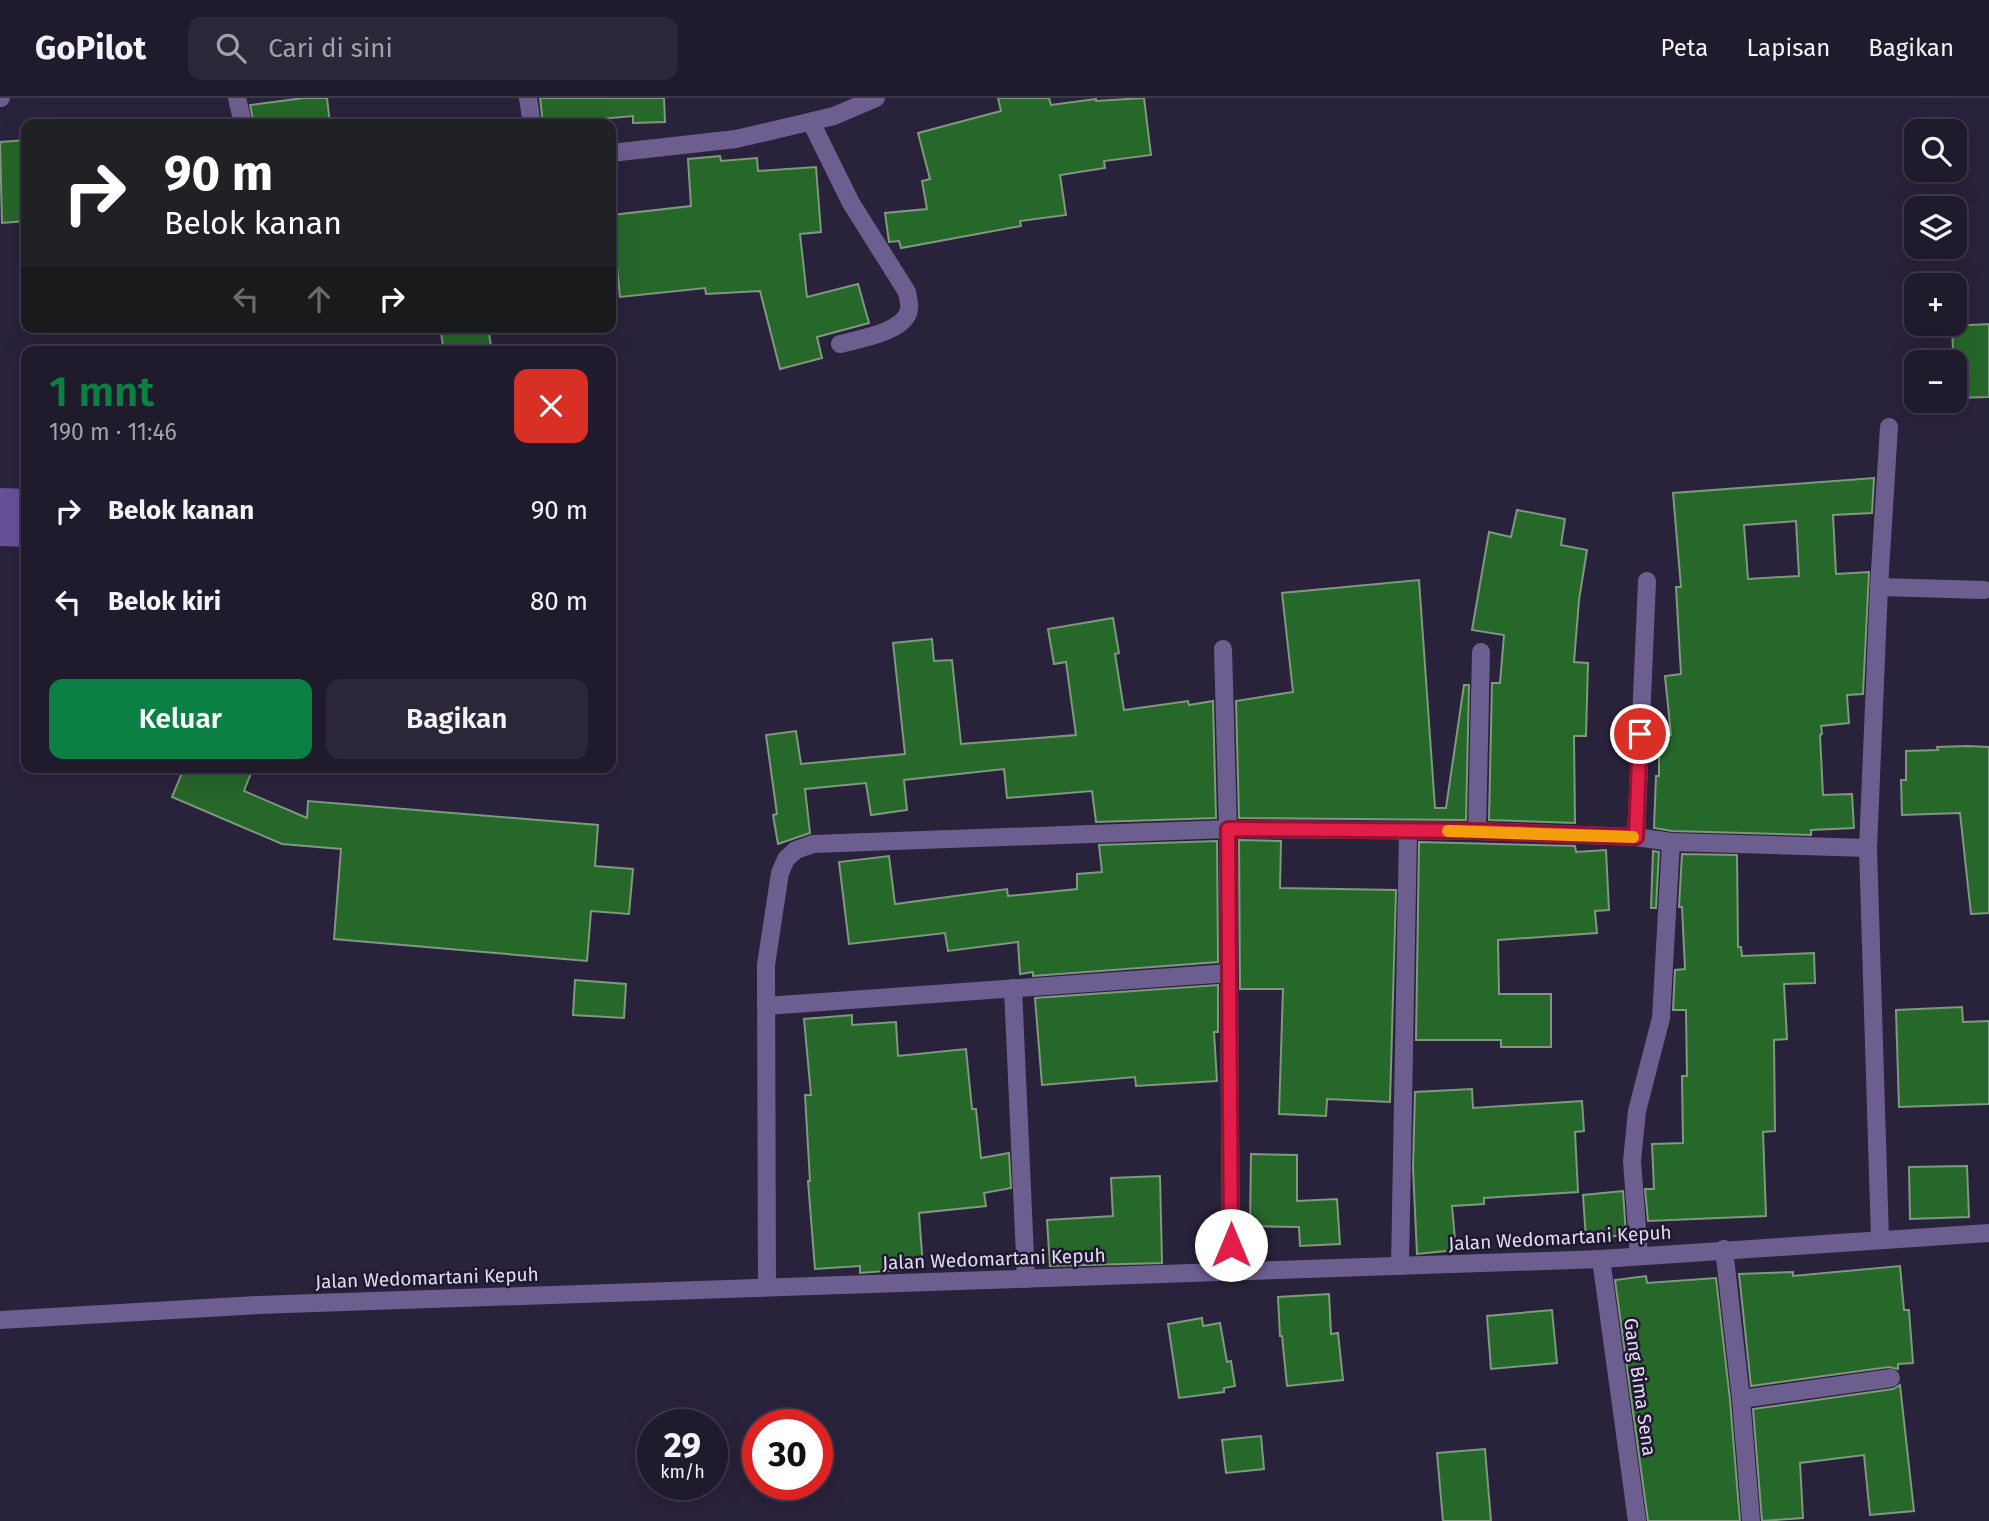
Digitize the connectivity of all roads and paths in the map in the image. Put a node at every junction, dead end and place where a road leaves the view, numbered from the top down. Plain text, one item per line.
1 (237, 98) edge
2 (527, 98) edge
3 (876, 98) edge
4 (242, 119) edge
5 (531, 119) edge
6 (811, 122) junction
7 (616, 152) edge
8 (840, 344) dead end
9 (1889, 427) dead end
10 (1647, 581) dead end
11 (1879, 587) junction
12 (1984, 590) dead end
13 (1223, 649) dead end
14 (1481, 652) dead end
15 (1228, 829) junction
16 (1408, 831) junction
17 (1476, 831) junction
18 (1636, 837) junction
19 (1671, 842) junction
20 (1868, 848) junction
21 (1229, 973) junction
22 (1013, 988) junction
23 (766, 1006) junction
24 (1989, 1233) edge
25 (1880, 1239) junction
26 (1724, 1249) junction
27 (1639, 1256) junction
28 (1601, 1259) junction
29 (1400, 1266) junction
30 (1231, 1272) junction
31 (1026, 1279) junction
32 (767, 1286) junction
33 (0, 1320) edge
34 (1891, 1378) dead end
35 (1741, 1399) junction
36 (1637, 1521) edge
37 (1751, 1521) edge

1 - 4 street
2 - 5 street
3 - 6 street
6 - 7 street
6 - 8 street
9 - 11 street
10 - 18 street
11 - 12 street
11 - 20 street
13 - 15 street
14 - 17 street
15 - 16 street
15 - 21 street
15 - 23 street
16 - 17 street
16 - 29 street
17 - 18 street
18 - 19 street
19 - 20 street
19 - 27 street
20 - 25 street
21 - 22 street
21 - 30 street
22 - 23 street
22 - 31 street
23 - 32 street
24 - 25 street, Jalan Wedomartani Kepuh
25 - 26 street, Jalan Wedomartani Kepuh
26 - 27 street, Jalan Wedomartani Kepuh
26 - 35 street
27 - 28 street, Jalan Wedomartani Kepuh
28 - 29 street, Jalan Wedomartani Kepuh
28 - 36 street, Gang Bima Sena
29 - 30 street, Jalan Wedomartani Kepuh
30 - 31 street, Jalan Wedomartani Kepuh
31 - 32 street, Jalan Wedomartani Kepuh
32 - 33 street, Jalan Wedomartani Kepuh
34 - 35 street
35 - 37 street

